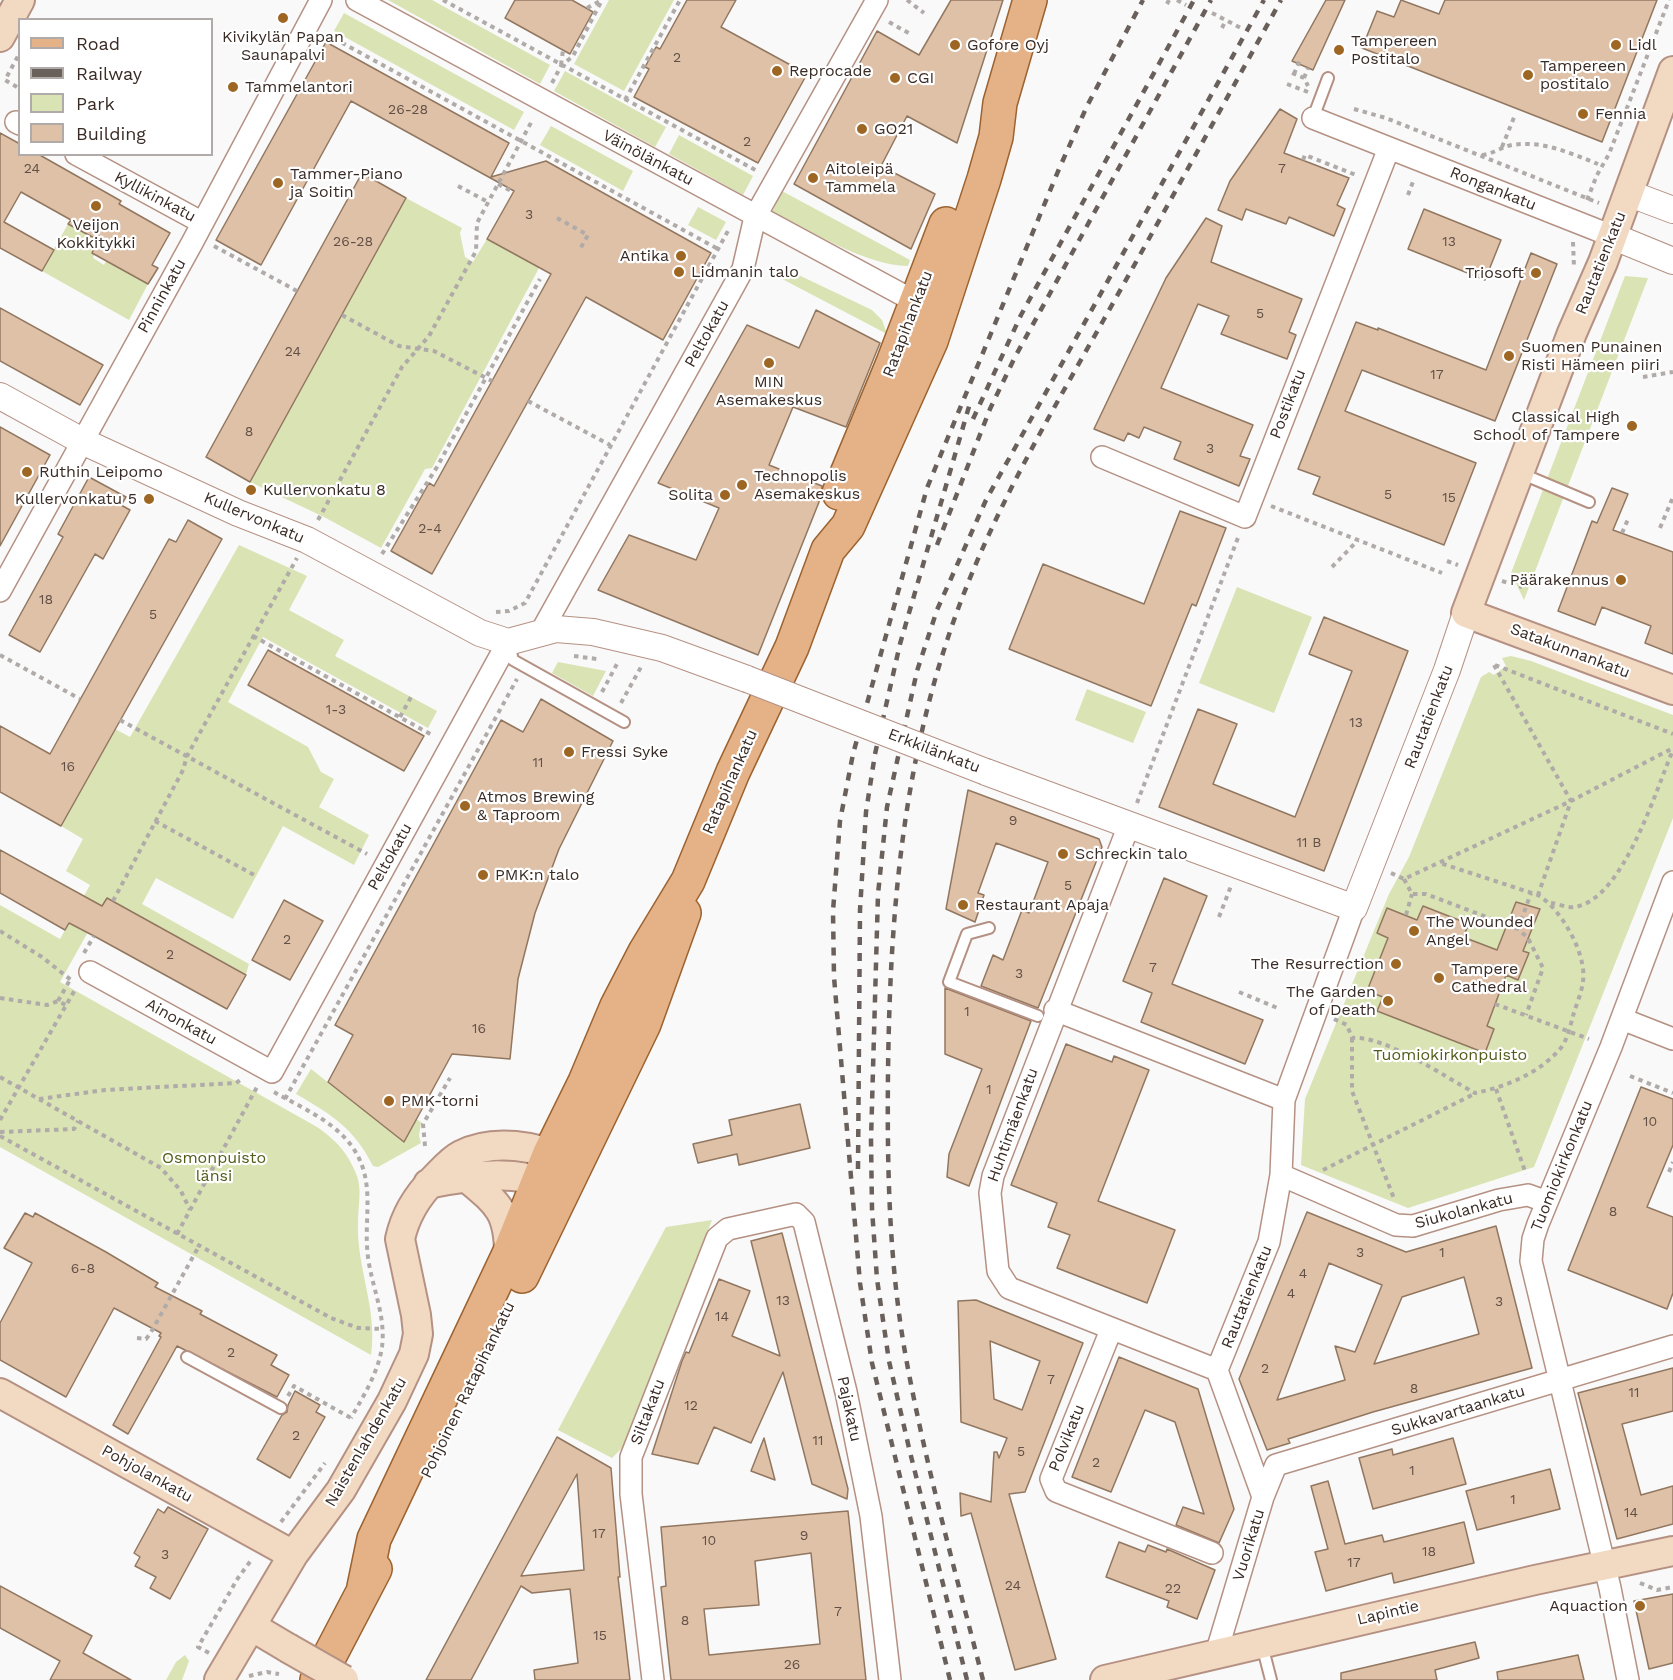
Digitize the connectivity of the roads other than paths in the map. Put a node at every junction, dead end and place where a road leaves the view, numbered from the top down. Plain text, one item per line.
1 (20, 0) edge
2 (321, 0) edge
3 (357, 0) edge
4 (1030, 0) edge
5 (879, 9) edge
6 (0, 37) edge
7 (1673, 70) edge
8 (1328, 78) dead end
9 (1313, 118) joint
10 (1389, 148) junction
11 (80, 156) edge
12 (1628, 193) junction
13 (1673, 210) edge
14 (755, 217) junction
15 (201, 222) junction
16 (1612, 236) junction
17 (1673, 261) edge
18 (928, 308) junction
19 (0, 396) edge
20 (82, 441) junction
21 (1102, 457) dead end
22 (1518, 473) junction
23 (1588, 502) dead end
24 (0, 591) edge
25 (1466, 613) junction
26 (541, 632) junction
27 (508, 642) junction
28 (1673, 690) edge
29 (619, 719) road end
30 (1132, 815) junction
31 (1673, 882) edge
32 (1354, 908) junction
33 (989, 928) dead end
34 (90, 972) dead end
35 (1047, 1013) junction
36 (1622, 1019) junction
37 (1673, 1039) edge
38 (266, 1083) joint
39 (1284, 1100) junction
40 (558, 1171) junction
41 (1281, 1175) junction
42 (466, 1177) junction
43 (428, 1184) junction
44 (1547, 1202) junction
45 (728, 1229) joint
46 (509, 1254) junction
47 (1111, 1330) junction
48 (1673, 1347) edge
49 (187, 1357) dead end
50 (1217, 1370) junction
51 (1559, 1381) junction
52 (0, 1393) edge
53 (281, 1407) road end
54 (1263, 1497) junction
55 (1673, 1551) edge
56 (1212, 1553) dead end
57 (293, 1555) junction
58 (1603, 1564) junction
59 (364, 1587) junction
60 (251, 1626) junction
61 (1261, 1643) junction
62 (1216, 1654) junction
63 (224, 1672) edge
64 (317, 1680) edge
65 (344, 1680) edge
66 (652, 1680) edge
67 (890, 1680) edge
68 (1105, 1680) edge
69 (1270, 1680) edge
70 (1628, 1680) edge

1 - 6 main road
2 - 15 street, Pinninkatu
3 - 14 street, Väinölänkatu
4 - 18 main road, Ratapihankatu
5 - 14 street, Peltokatu
7 - 12 main road, Rautatienkatu
8 - 9 lane
9 - 10 street, Rongankatu
10 - 16 street, Rongankatu
10 - 21 street, Postikatu
11 - 15 street, Kyllikinkatu
12 - 13 street
12 - 16 main road, Rautatienkatu
14 - 18 street, Väinölänkatu
14 - 26 street, Peltokatu
15 - 20 street, Pinninkatu
16 - 17 street, Rongankatu
16 - 22 main road, Rautatienkatu
18 - 40 main road, Ratapihankatu
19 - 20 street, Kullervonkatu
20 - 24 street, Pinninkatu
20 - 27 street, Kullervonkatu
22 - 23 lane
22 - 25 main road, Rautatienkatu
25 - 28 main road, Satakunnankatu
25 - 32 street, Rautatienkatu
26 - 27 street, Erkkilänkatu
26 - 30 street, Erkkilänkatu, bridge
27 - 29 lane
27 - 38 street, Peltokatu
30 - 32 street, Erkkilänkatu
30 - 35 street, Huhtimäenkatu
31 - 36 street, Tuomiokirkonkatu
32 - 39 street, Rautatienkatu
33 - 35 lane
34 - 38 street, Ainonkatu
35 - 39 street
35 - 47 street, Huhtimäenkatu
36 - 37 street
36 - 44 street, Tuomiokirkonkatu
39 - 41 street, Rautatienkatu
40 - 42 main road
40 - 43 main road, Naistenlahdenkatu
40 - 46 main road, Pohjoinen Ratapihankatu
40 - 59 main road, Pohjoinen Ratapihankatu
41 - 44 street, Siukolankatu
41 - 50 street, Rautatienkatu
42 - 43 main road
42 - 46 main road
43 - 57 main road, Naistenlahdenkatu
44 - 51 street, Tuomiokirkonkatu
45 - 66 street, Siltakatu
45 - 67 street, Pajakatu
46 - 59 main road, Pohjoinen Ratapihankatu
47 - 50 street, Huhtimäenkatu
47 - 56 street, Polvikatu
48 - 51 street, Sukkavartaankatu
49 - 53 lane
50 - 54 street, Vuorikatu
51 - 54 street, Sukkavartaankatu
51 - 58 street, Tuomiokirkonkatu
52 - 57 main road, Pohjolankatu
54 - 62 street, Vuorikatu
55 - 58 main road, Lapintie
57 - 60 main road, Naistenlahdenkatu
58 - 61 main road, Lapintie
58 - 70 street, Tuomiokirkonkatu
59 - 64 main road, Pohjoinen Ratapihankatu
60 - 63 main road, Naistenlahdenkatu
60 - 65 main road, bridge
61 - 62 main road, Lapintie
61 - 69 lane
62 - 68 main road, Lapintie

